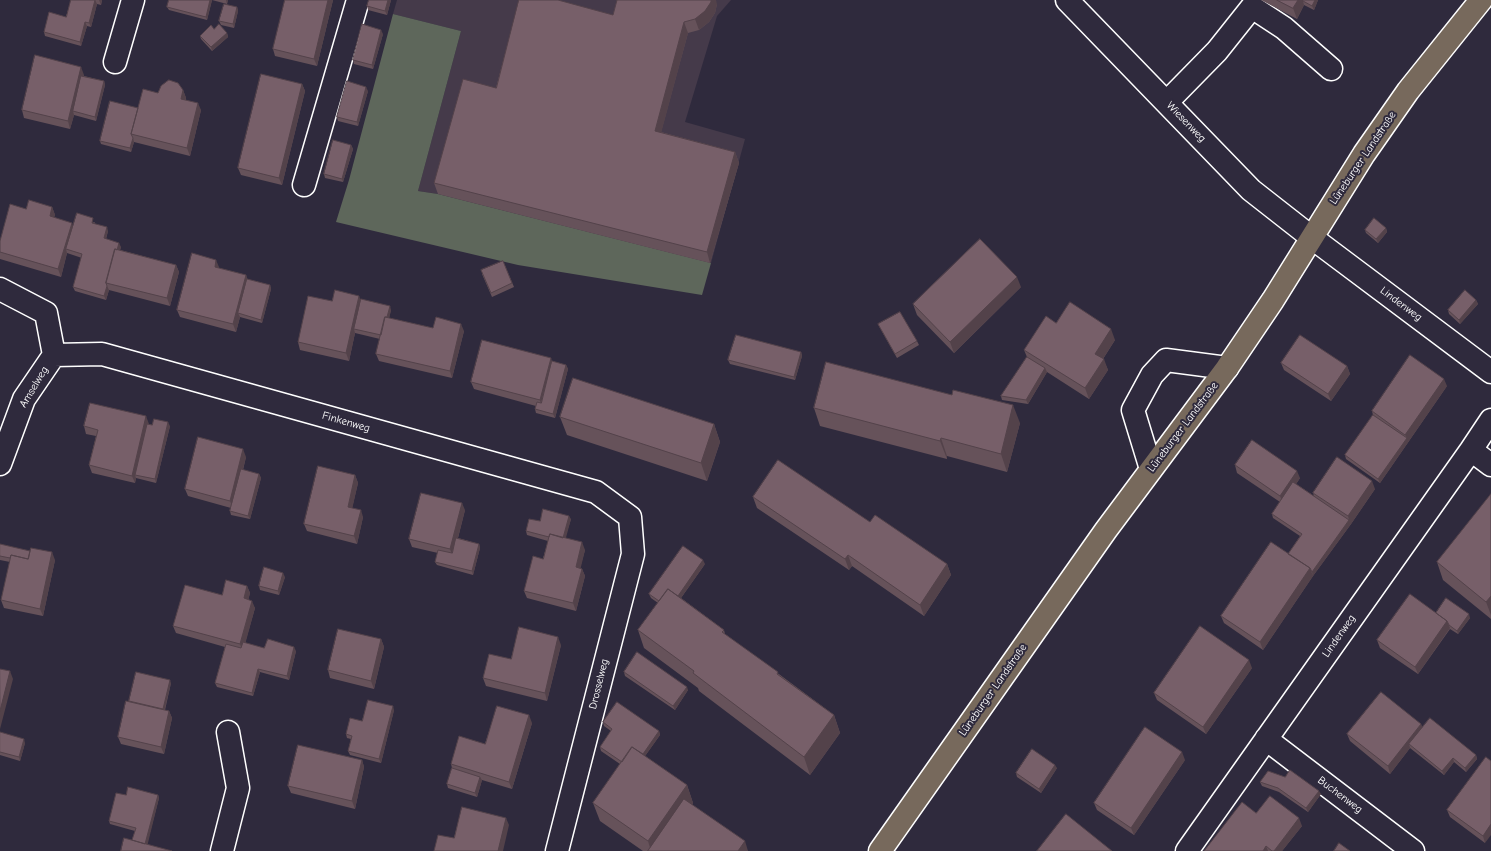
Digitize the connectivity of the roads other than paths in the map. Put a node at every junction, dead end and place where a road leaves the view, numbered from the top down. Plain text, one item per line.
1 (133, 0) edge
2 (358, 0) edge
3 (1067, 0) edge
4 (1482, 0) edge
5 (115, 62) dead end
6 (1331, 69) dead end
7 (1167, 102) junction
8 (304, 185) dead end
9 (1311, 238) junction
10 (0, 289) edge
11 (54, 355) junction
12 (1227, 368) junction
13 (1491, 372) edge
14 (1491, 420) edge
15 (1472, 450) junction
16 (0, 464) edge
17 (1491, 465) edge
18 (1151, 469) junction
19 (630, 517) joint
20 (228, 732) dead end
21 (1266, 738) junction
22 (222, 851) edge
23 (556, 851) edge
24 (880, 851) edge
25 (1187, 851) edge
26 (1413, 851) edge

1 - 5 street
2 - 8 street
3 - 7 street, Wiesenweg
4 - 9 main road, Lüneburger Landstraße
6 - 7 street
7 - 9 street, Wiesenweg
9 - 12 main road, Lüneburger Landstraße
9 - 13 street, Lindenweg
10 - 11 street
11 - 16 street, Amselweg
11 - 19 street, Finkenweg
12 - 18 main road, Lüneburger Landstraße
12 - 18 street
14 - 15 street, Lindenweg
15 - 17 street
15 - 21 street, Lindenweg
18 - 24 main road, Lüneburger Landstraße
19 - 23 street, Drosselweg
20 - 22 street
21 - 25 street, Lindenweg
21 - 26 street, Buchenweg

